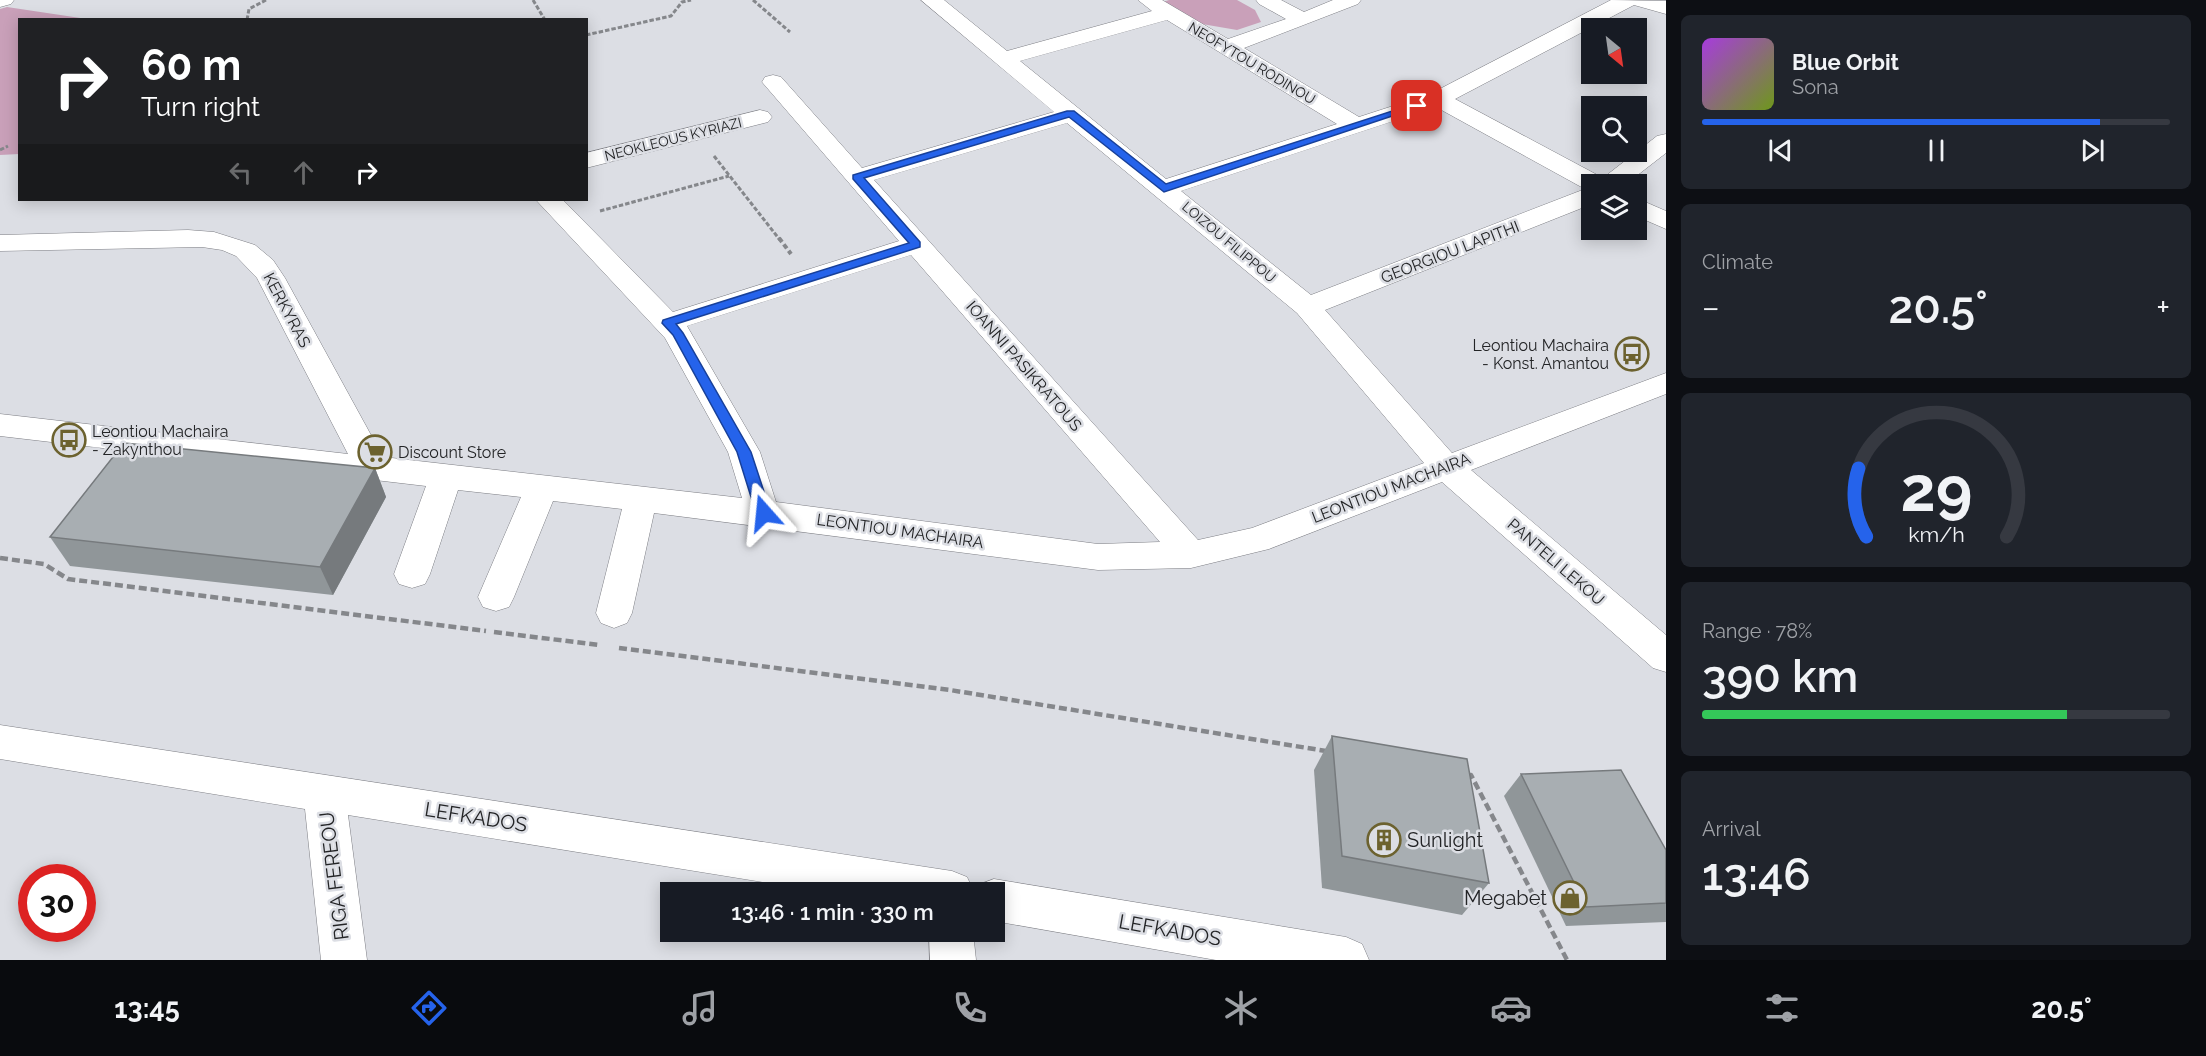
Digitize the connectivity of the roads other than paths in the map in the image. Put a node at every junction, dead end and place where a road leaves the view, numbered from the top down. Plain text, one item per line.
1 (931, 0) edge
2 (1148, 0) edge
3 (1266, 0) edge
4 (1351, 0) edge
5 (1627, 0) edge
6 (1640, 0) edge
7 (1666, 8) edge
8 (1170, 13) junction
9 (1303, 21) junction
10 (1227, 47) junction
11 (1003, 58) junction
12 (773, 82) dead end
13 (1438, 99) junction
14 (1071, 114) junction
15 (760, 117) dead end
16 (1357, 126) junction
17 (1666, 141) edge
18 (588, 160) edge
19 (1624, 174) edge
20 (1581, 176) edge
21 (857, 177) junction
22 (1164, 188) junction
23 (1581, 199) edge
24 (558, 210) edge
25 (1647, 212) edge
26 (1666, 221) edge
27 (0, 243) edge
28 (916, 244) junction
29 (1307, 307) junction
30 (668, 323) junction
31 (1666, 383) edge
32 (0, 425) edge
33 (372, 466) junction
34 (1445, 466) junction
35 (446, 475) junction
36 (542, 486) junction
37 (641, 498) junction
38 (764, 513) junction
39 (1191, 555) junction
40 (412, 574) dead end
41 (496, 597) dead end
42 (614, 613) dead end
43 (1666, 657) edge
44 (0, 742) edge
45 (324, 792) junction
46 (887, 882) edge
47 (1005, 902) edge
48 (952, 942) edge
49 (344, 960) edge
50 (953, 960) edge
51 (1346, 960) edge

1 - 11 street, LOIZOU FILIPPOU
2 - 8 street, NEOFYTOU RODINOU
3 - 9 street
4 - 9 street
5 - 13 street
6 - 7 street
8 - 10 street, NEOFYTOU RODINOU
8 - 11 street
9 - 10 street
10 - 16 street, NEOFYTOU RODINOU
11 - 14 street, LOIZOU FILIPPOU
12 - 21 street, IOANNI PASIKRATOUS
13 - 16 street
13 - 20 street
14 - 21 street
14 - 22 street, LOIZOU FILIPPOU
15 - 18 street, NEOKLEOUS KYRIAZI
16 - 22 street
17 - 19 street
21 - 28 street, IOANNI PASIKRATOUS
22 - 29 street, LOIZOU FILIPPOU
23 - 29 street, GEORGIOU LAPITHI
24 - 30 street
25 - 26 street
27 - 33 street, KERKYRAS
28 - 30 street
28 - 39 street, IOANNI PASIKRATOUS
29 - 34 street, LOIZOU FILIPPOU
30 - 38 street
31 - 34 street, LEONTIOU MACHAIRA
32 - 33 street, LEONTIOU MACHAIRA
33 - 35 street, LEONTIOU MACHAIRA
34 - 39 street, LEONTIOU MACHAIRA
34 - 43 street, PANTELI LEKOU
35 - 36 street, LEONTIOU MACHAIRA
35 - 40 street
36 - 37 street, LEONTIOU MACHAIRA
36 - 41 street
37 - 38 street, LEONTIOU MACHAIRA
37 - 42 street
38 - 39 street, LEONTIOU MACHAIRA
44 - 45 street, LEFKADOS
45 - 46 street, LEFKADOS
45 - 49 street, RIGA FEREOU
47 - 51 street, LEFKADOS
48 - 50 street

